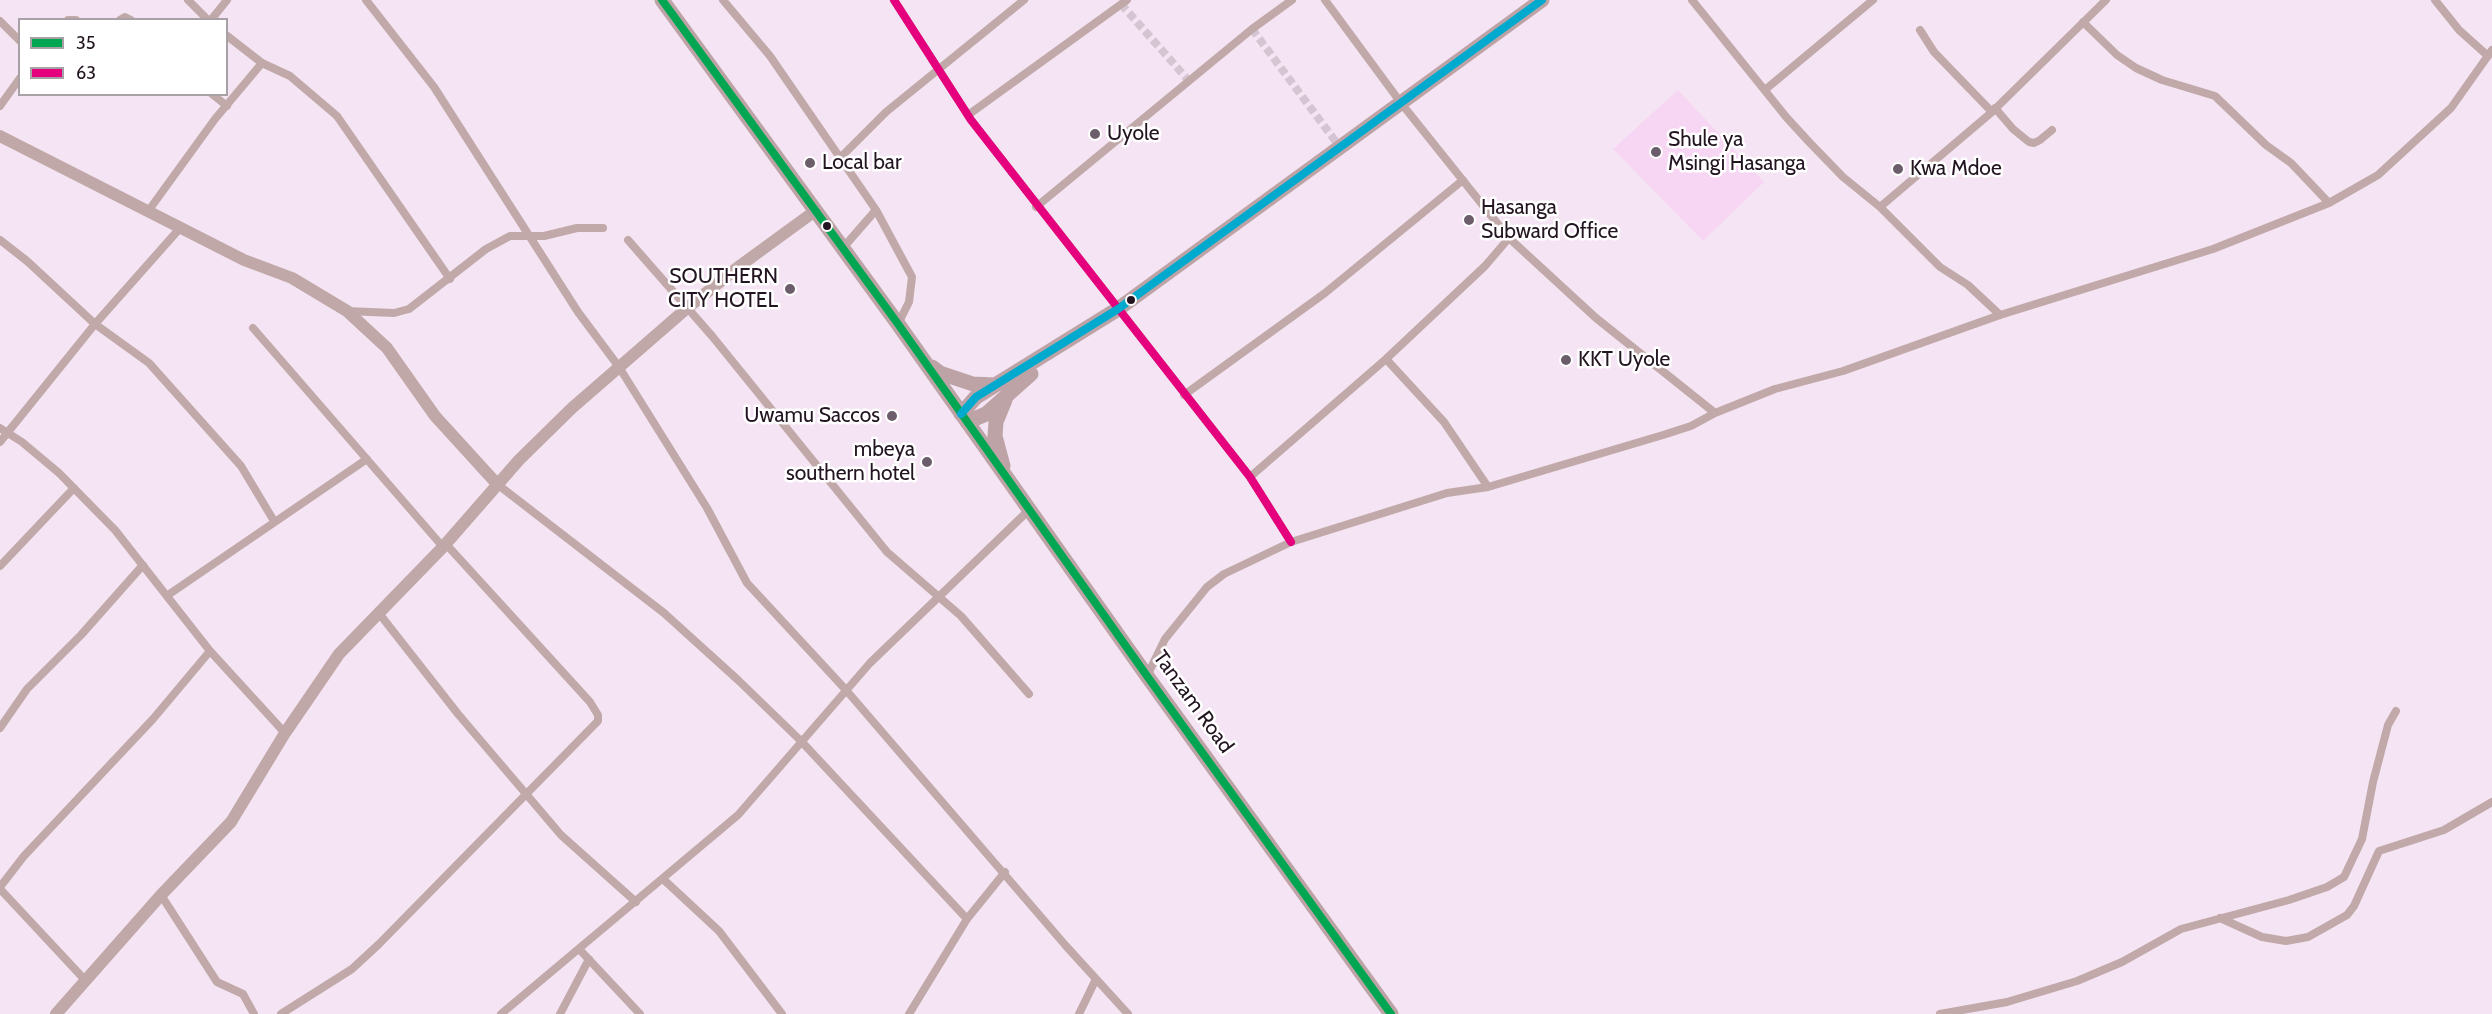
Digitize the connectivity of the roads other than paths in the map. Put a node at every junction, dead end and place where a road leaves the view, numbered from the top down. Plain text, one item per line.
1 (188, 0) edge
2 (227, 0) edge
3 (366, 0) edge
4 (662, 0) edge
5 (723, 0) edge
6 (894, 0) edge
7 (1024, 0) edge
8 (1127, 0) edge
9 (1292, 0) edge
10 (1325, 0) edge
11 (1542, 0) edge
12 (1692, 0) edge
13 (1874, 0) edge
14 (2106, 0) edge
15 (2435, 0) edge
16 (207, 18) edge
17 (211, 18) edge
18 (0, 21) edge
19 (2083, 22) junction
20 (1920, 30) dead end
21 (228, 37) edge
22 (18, 39) edge
23 (2490, 53) edge
24 (262, 63) junction
25 (939, 69) junction
26 (18, 81) edge
27 (1766, 89) junction
28 (214, 96) edge
29 (1401, 103) junction
30 (0, 106) edge
31 (227, 106) junction
32 (1994, 110) junction
33 (968, 115) junction
34 (2052, 130) dead end
35 (0, 136) edge
36 (839, 159) junction
37 (1463, 180) junction
38 (2329, 203) junction
39 (1036, 207) junction
40 (1880, 207) junction
41 (149, 210) junction
42 (876, 210) junction
43 (815, 211) junction
44 (181, 227) junction
45 (603, 228) dead end
46 (528, 234) junction
47 (1509, 238) junction
48 (0, 240) edge
49 (628, 240) dead end
50 (842, 249) junction
51 (450, 279) junction
52 (686, 309) junction
53 (1118, 309) junction
54 (346, 311) junction
55 (2000, 315) junction
56 (95, 324) junction
57 (898, 324) junction
58 (253, 328) dead end
59 (1386, 359) junction
60 (925, 362) junction
61 (619, 367) junction
62 (1003, 388) junction
63 (1184, 394) junction
64 (1715, 413) junction
65 (964, 418) junction
66 (4, 431) edge
67 (0, 442) edge
68 (367, 459) junction
69 (1006, 475) junction
70 (1250, 477) junction
71 (497, 484) junction
72 (1488, 487) junction
73 (74, 488) junction
74 (1030, 509) junction
75 (274, 521) junction
76 (1291, 542) junction
77 (444, 545) junction
78 (143, 565) junction
79 (0, 566) edge
80 (168, 595) junction
81 (940, 596) junction
82 (378, 612) junction
83 (210, 651) junction
84 (1147, 676) junction
85 (846, 690) junction
86 (1029, 694) dead end
87 (2396, 711) dead end
88 (0, 728) edge
89 (285, 733) junction
90 (801, 741) junction
91 (526, 795) junction
92 (2492, 802) edge
93 (1005, 872) junction
94 (663, 879) junction
95 (0, 888) edge
96 (161, 895) junction
97 (636, 902) junction
98 (2220, 918) junction
99 (967, 920) junction
100 (579, 949) junction
101 (589, 959) junction
102 (1095, 979) junction
103 (85, 980) junction
104 (56, 1014) edge
105 (254, 1014) edge
106 (281, 1014) edge
107 (501, 1014) edge
108 (560, 1014) edge
109 (640, 1014) edge
110 (782, 1014) edge
111 (909, 1014) edge
112 (1079, 1014) edge
113 (1128, 1014) edge
114 (1391, 1014) edge
115 (1940, 1014) edge

1 - 16 street
2 - 17 street
3 - 46 street
4 - 43 highway, Tanzam Road
5 - 36 street
6 - 25 street
7 - 25 street
8 - 33 street
9 - 39 street
10 - 29 street
11 - 29 highway
12 - 27 street
13 - 27 street
14 - 19 street
15 - 23 street
18 - 22 street
19 - 32 street
19 - 38 street
20 - 32 street
21 - 24 street
23 - 38 street
24 - 31 street
24 - 51 street
25 - 33 street
25 - 36 street
26 - 30 street
27 - 40 street
28 - 31 street
29 - 37 street
29 - 53 highway
31 - 41 street
32 - 34 street
32 - 40 street
33 - 39 street
35 - 41 street
36 - 42 street
37 - 47 street
37 - 63 street
38 - 55 street
39 - 53 street
40 - 55 street
41 - 44 street
42 - 50 street
42 - 57 street
43 - 50 highway, Tanzam Road
43 - 52 street
44 - 54 street
44 - 56 street
45 - 46 street
46 - 51 street
46 - 61 street
47 - 59 street
47 - 64 street
48 - 56 street
49 - 52 street
50 - 57 highway, Tanzam Road
51 - 54 street
52 - 61 street
52 - 81 street
53 - 62 highway
53 - 63 street
54 - 71 street
55 - 64 street
56 - 66 street
56 - 75 street
57 - 60 highway, Tanzam Road
58 - 68 street
59 - 70 street
59 - 72 street
60 - 62 highway
60 - 65 highway, Tanzam Road
61 - 71 street
61 - 85 street
62 - 65 highway
62 - 69 highway
63 - 70 street
64 - 72 street
65 - 69 highway, Tanzam Road
66 - 67 street
66 - 73 street
68 - 75 street
68 - 77 street
69 - 74 highway, Tanzam Road
70 - 76 street
71 - 77 street
71 - 90 street
72 - 76 street
73 - 78 street
73 - 79 street
74 - 81 street
74 - 84 highway, Tanzam Road
75 - 80 street
76 - 84 street
77 - 82 street
77 - 91 street
78 - 80 street
78 - 88 street
80 - 83 street
81 - 85 street
81 - 86 street
82 - 89 street
82 - 91 street
83 - 89 street
83 - 95 street
84 - 114 highway, Tanzam Road
85 - 90 street
85 - 93 street
87 - 98 street
89 - 96 street
90 - 94 street
90 - 99 street
91 - 97 street
91 - 106 street
92 - 98 street
93 - 99 street
93 - 102 street
94 - 97 street
94 - 110 street
95 - 103 street
96 - 103 street
96 - 105 street
97 - 100 street
98 - 115 street
99 - 111 street
100 - 101 street
100 - 107 street
101 - 108 street
101 - 109 street
102 - 112 street
102 - 113 street
103 - 104 street

